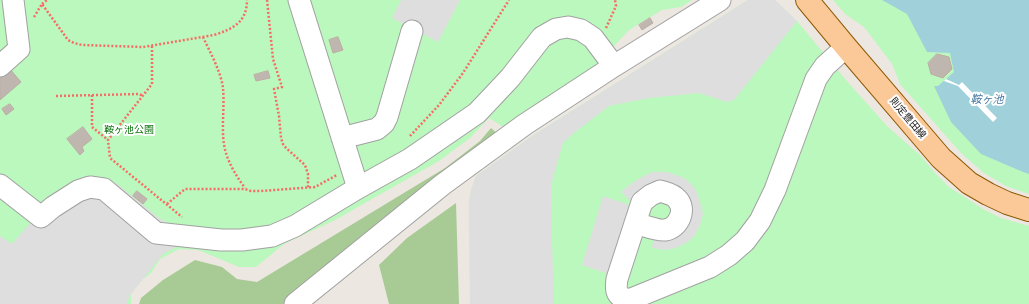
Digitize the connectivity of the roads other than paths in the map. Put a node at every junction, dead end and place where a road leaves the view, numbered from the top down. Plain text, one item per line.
1 (13, 0) edge
2 (300, 0) edge
3 (720, 0) edge
4 (807, 0) edge
5 (412, 31) dead end
6 (846, 47) junction
7 (0, 66) edge
8 (614, 66) junction
9 (342, 138) junction
10 (0, 185) edge
11 (358, 188) junction
12 (1029, 210) edge
13 (635, 223) dead end
14 (627, 302) edge
15 (295, 304) edge

1 - 7 street
2 - 9 street
3 - 8 street
4 - 6 main road, 則定豊田線
5 - 9 street
6 - 12 main road, 則定豊田線
6 - 14 street
8 - 11 street
8 - 15 street
9 - 11 street
10 - 11 street
13 - 14 street

